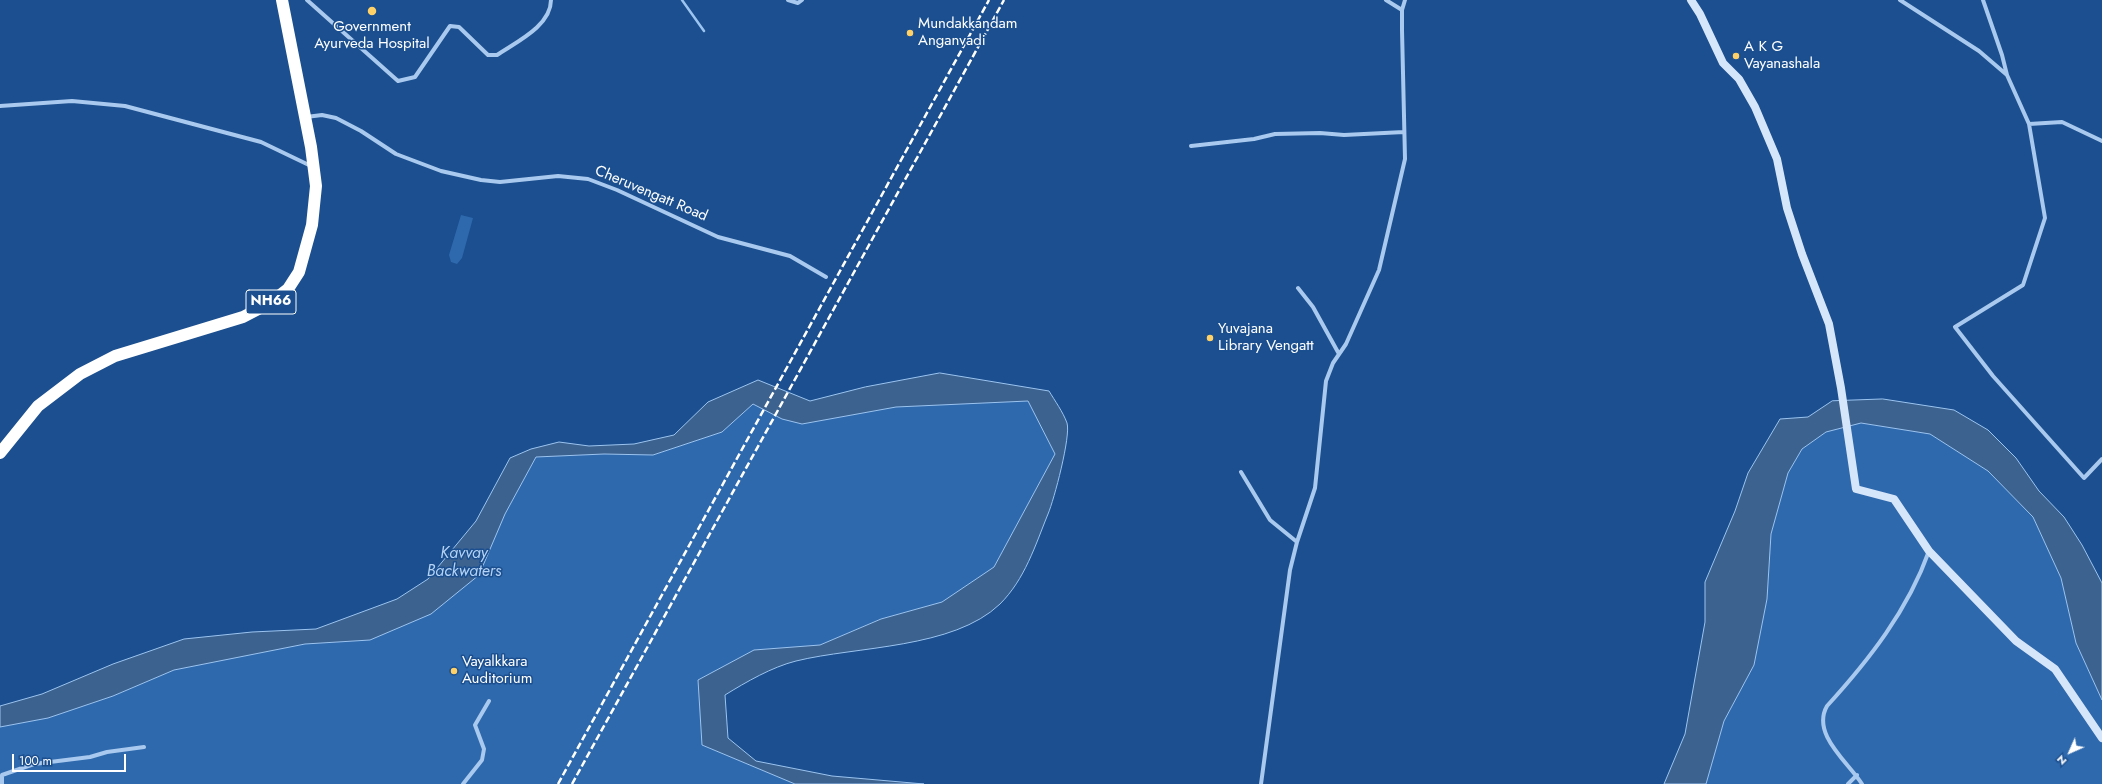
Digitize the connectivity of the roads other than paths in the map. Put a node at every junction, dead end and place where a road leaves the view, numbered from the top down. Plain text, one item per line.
1 (282, 0) edge
2 (307, 0) edge
3 (551, 0) edge
4 (788, 0) edge
5 (802, 0) edge
6 (1386, 0) edge
7 (1405, 0) edge
8 (1691, 0) edge
9 (1900, 0) edge
10 (1983, 0) edge
11 (1402, 10) junction
12 (2007, 75) junction
13 (0, 106) edge
14 (304, 118) junction
15 (2029, 124) junction
16 (1404, 132) junction
17 (2102, 141) edge
18 (1190, 146) dead end
19 (315, 168) junction
20 (826, 277) dead end
21 (1298, 288) dead end
22 (1339, 354) junction
23 (0, 453) edge
24 (2102, 460) edge
25 (1241, 472) dead end
26 (1296, 542) junction
27 (1929, 551) junction
28 (489, 701) dead end
29 (2102, 738) edge
30 (144, 747) dead end
31 (1857, 775) junction
32 (2, 784) edge
33 (463, 784) edge
34 (1261, 784) edge
35 (1848, 784) edge
36 (1862, 784) edge

1 - 14 highway, NH66
2 - 3 street
4 - 5 street
6 - 11 street
7 - 11 street
8 - 27 street
9 - 12 street
10 - 12 street
11 - 16 street
12 - 15 street
13 - 19 street
14 - 19 highway, NH66
14 - 20 street, Cheruvengatt Road
15 - 17 street
15 - 24 street
16 - 18 street
16 - 22 street
19 - 23 highway, NH66
21 - 22 street
22 - 26 street
25 - 26 street
26 - 34 street
27 - 29 street
27 - 31 street
28 - 33 street
30 - 32 street
31 - 35 street
31 - 36 street

